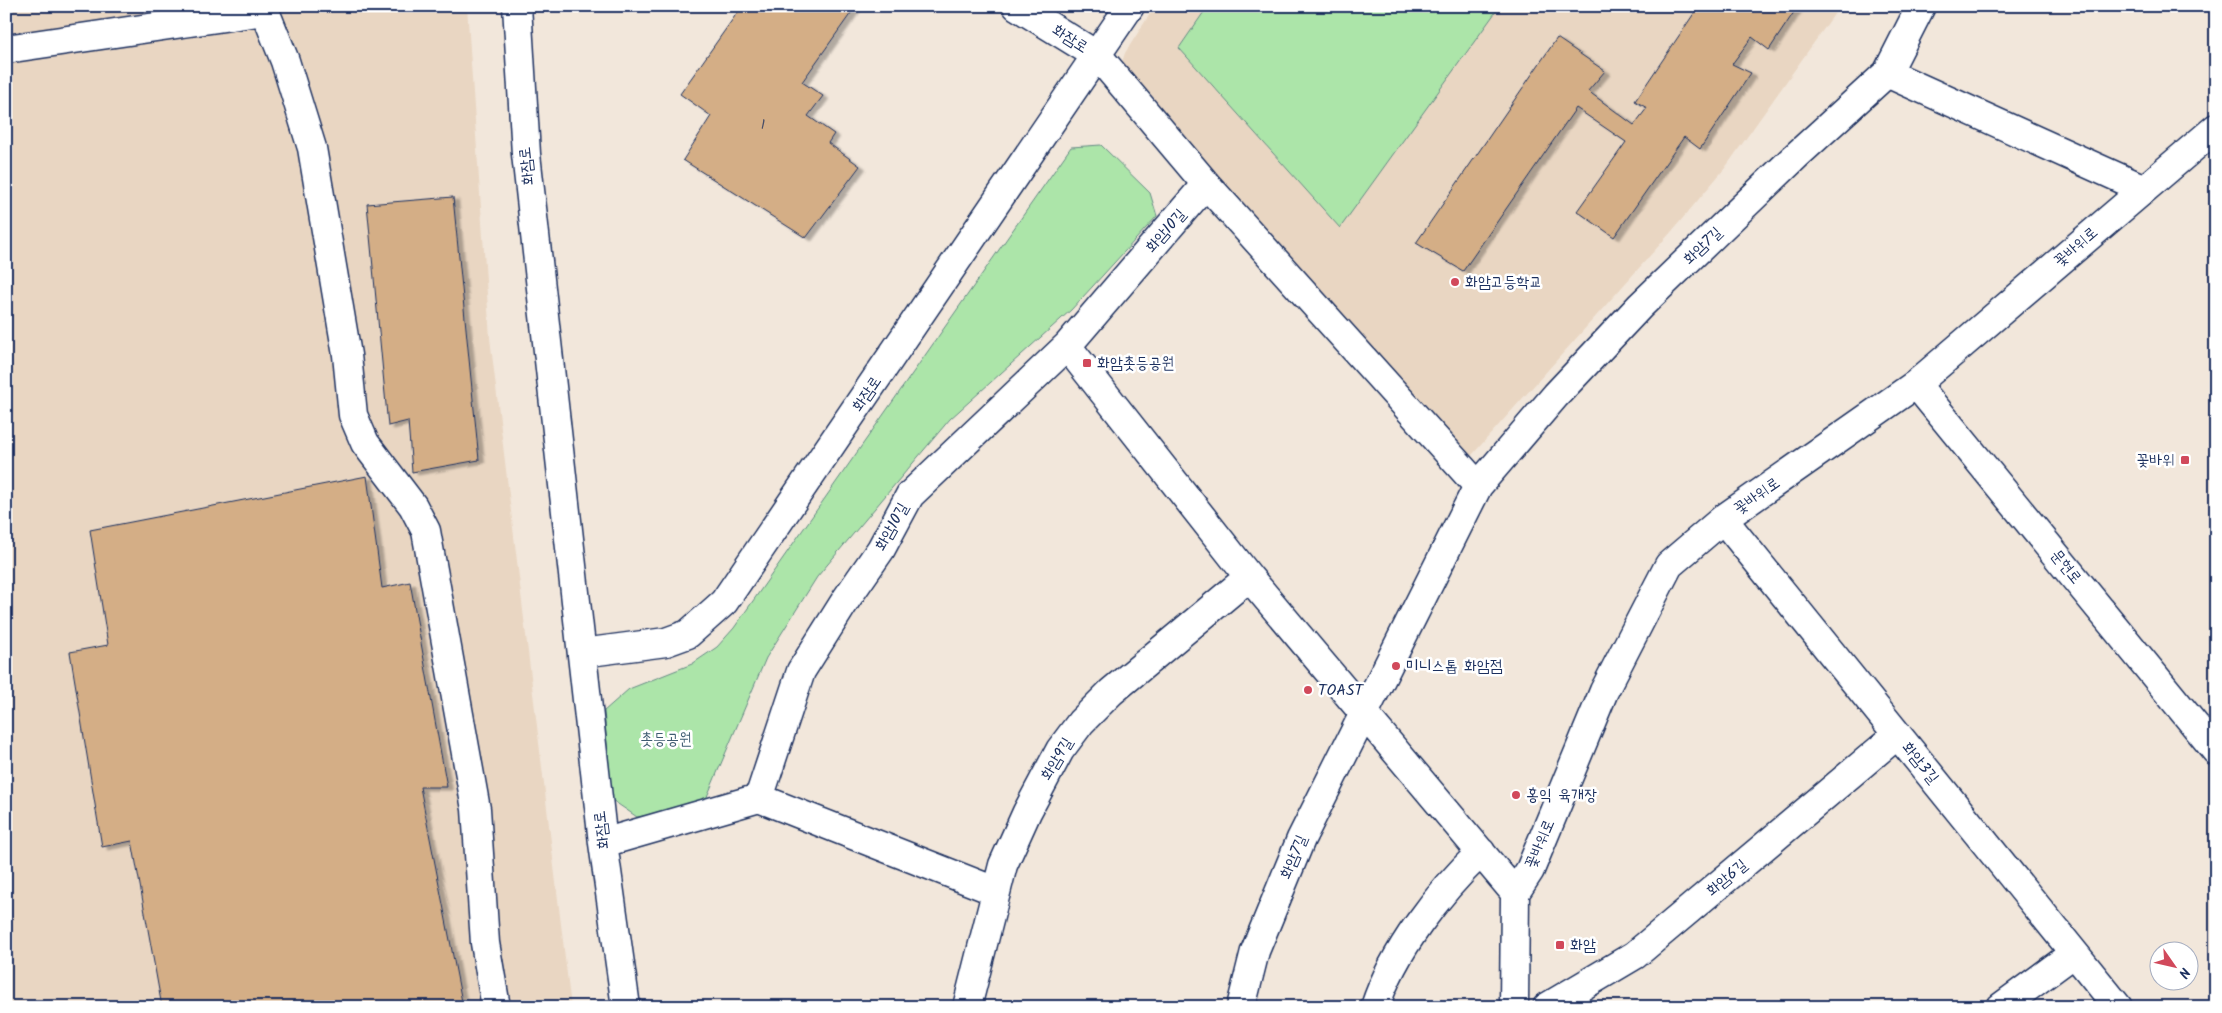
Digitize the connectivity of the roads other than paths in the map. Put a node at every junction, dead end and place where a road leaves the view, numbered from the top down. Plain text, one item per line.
1 (517, 6) edge
2 (1017, 6) edge
3 (1130, 6) edge
4 (1921, 6) edge
5 (264, 8) edge
6 (6, 49) edge
7 (1098, 56) junction
8 (1887, 74) junction
9 (2216, 128) edge
10 (1206, 184) junction
11 (2144, 189) junction
12 (1067, 346) junction
13 (1916, 384) junction
14 (1478, 486) junction
15 (1724, 519) junction
16 (1249, 576) junction
17 (582, 653) junction
18 (1365, 714) junction
19 (1897, 735) junction
20 (2216, 750) edge
21 (759, 798) junction
22 (603, 843) junction
23 (1481, 852) junction
24 (995, 891) junction
25 (1516, 893) junction
26 (2073, 954) junction
27 (496, 1007) edge
28 (626, 1007) edge
29 (967, 1007) edge
30 (1241, 1007) edge
31 (1375, 1007) edge
32 (1514, 1007) edge
33 (1547, 1007) edge
34 (2001, 1007) edge
35 (2118, 1007) edge

1 - 17 street, 화잠로
2 - 7 street, 화잠로
3 - 7 street, 화잠로
4 - 8 street, 화암7길
5 - 6 street
5 - 27 street
7 - 10 street
7 - 17 street, 화잠로
8 - 11 street
8 - 14 street, 화암7길
9 - 11 street, 꽃바위로
10 - 12 street, 화암10길
10 - 14 street
11 - 13 street, 꽃바위로
12 - 16 street
12 - 21 street, 화암10길
13 - 15 street, 꽃바위로
13 - 20 street, 문현로
14 - 18 street, 화암7길
15 - 19 street, 화암3길
15 - 25 street, 꽃바위로
16 - 18 street
16 - 24 street, 화암9길
17 - 22 street, 화잠로
18 - 23 street
18 - 30 street, 화암7길
19 - 26 street, 화암3길
19 - 33 street, 화암6길
21 - 22 street
21 - 24 street
22 - 28 street, 화잠로
23 - 25 street
23 - 31 street
24 - 29 street, 화암9길
25 - 32 street
26 - 34 street
26 - 35 street, 화암3길

